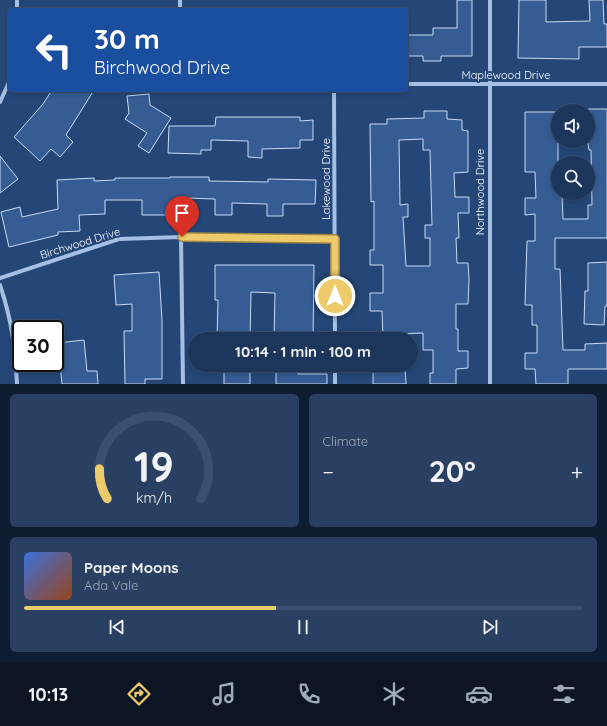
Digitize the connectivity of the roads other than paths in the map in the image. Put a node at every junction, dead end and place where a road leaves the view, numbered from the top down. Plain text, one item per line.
1 (490, 0) edge
2 (8, 84) edge
3 (408, 84) edge
4 (490, 84) junction
5 (607, 84) edge
6 (334, 92) edge
7 (0, 102) edge
8 (182, 237) junction
9 (335, 239) junction
10 (0, 278) edge
11 (0, 285) edge
12 (335, 332) edge
13 (335, 372) edge
14 (17, 384) edge
15 (183, 384) edge
16 (335, 384) edge
17 (490, 384) edge

1 - 4 street, Northwood Drive
2 - 7 street
3 - 4 street, Maplewood Drive
4 - 5 street, Maplewood Drive
4 - 17 street, Northwood Drive
6 - 9 street, Lakewood Drive
8 - 9 street, Birchwood Drive
8 - 10 street, Birchwood Drive
8 - 15 street
9 - 12 street, Lakewood Drive
11 - 14 street
13 - 16 street

